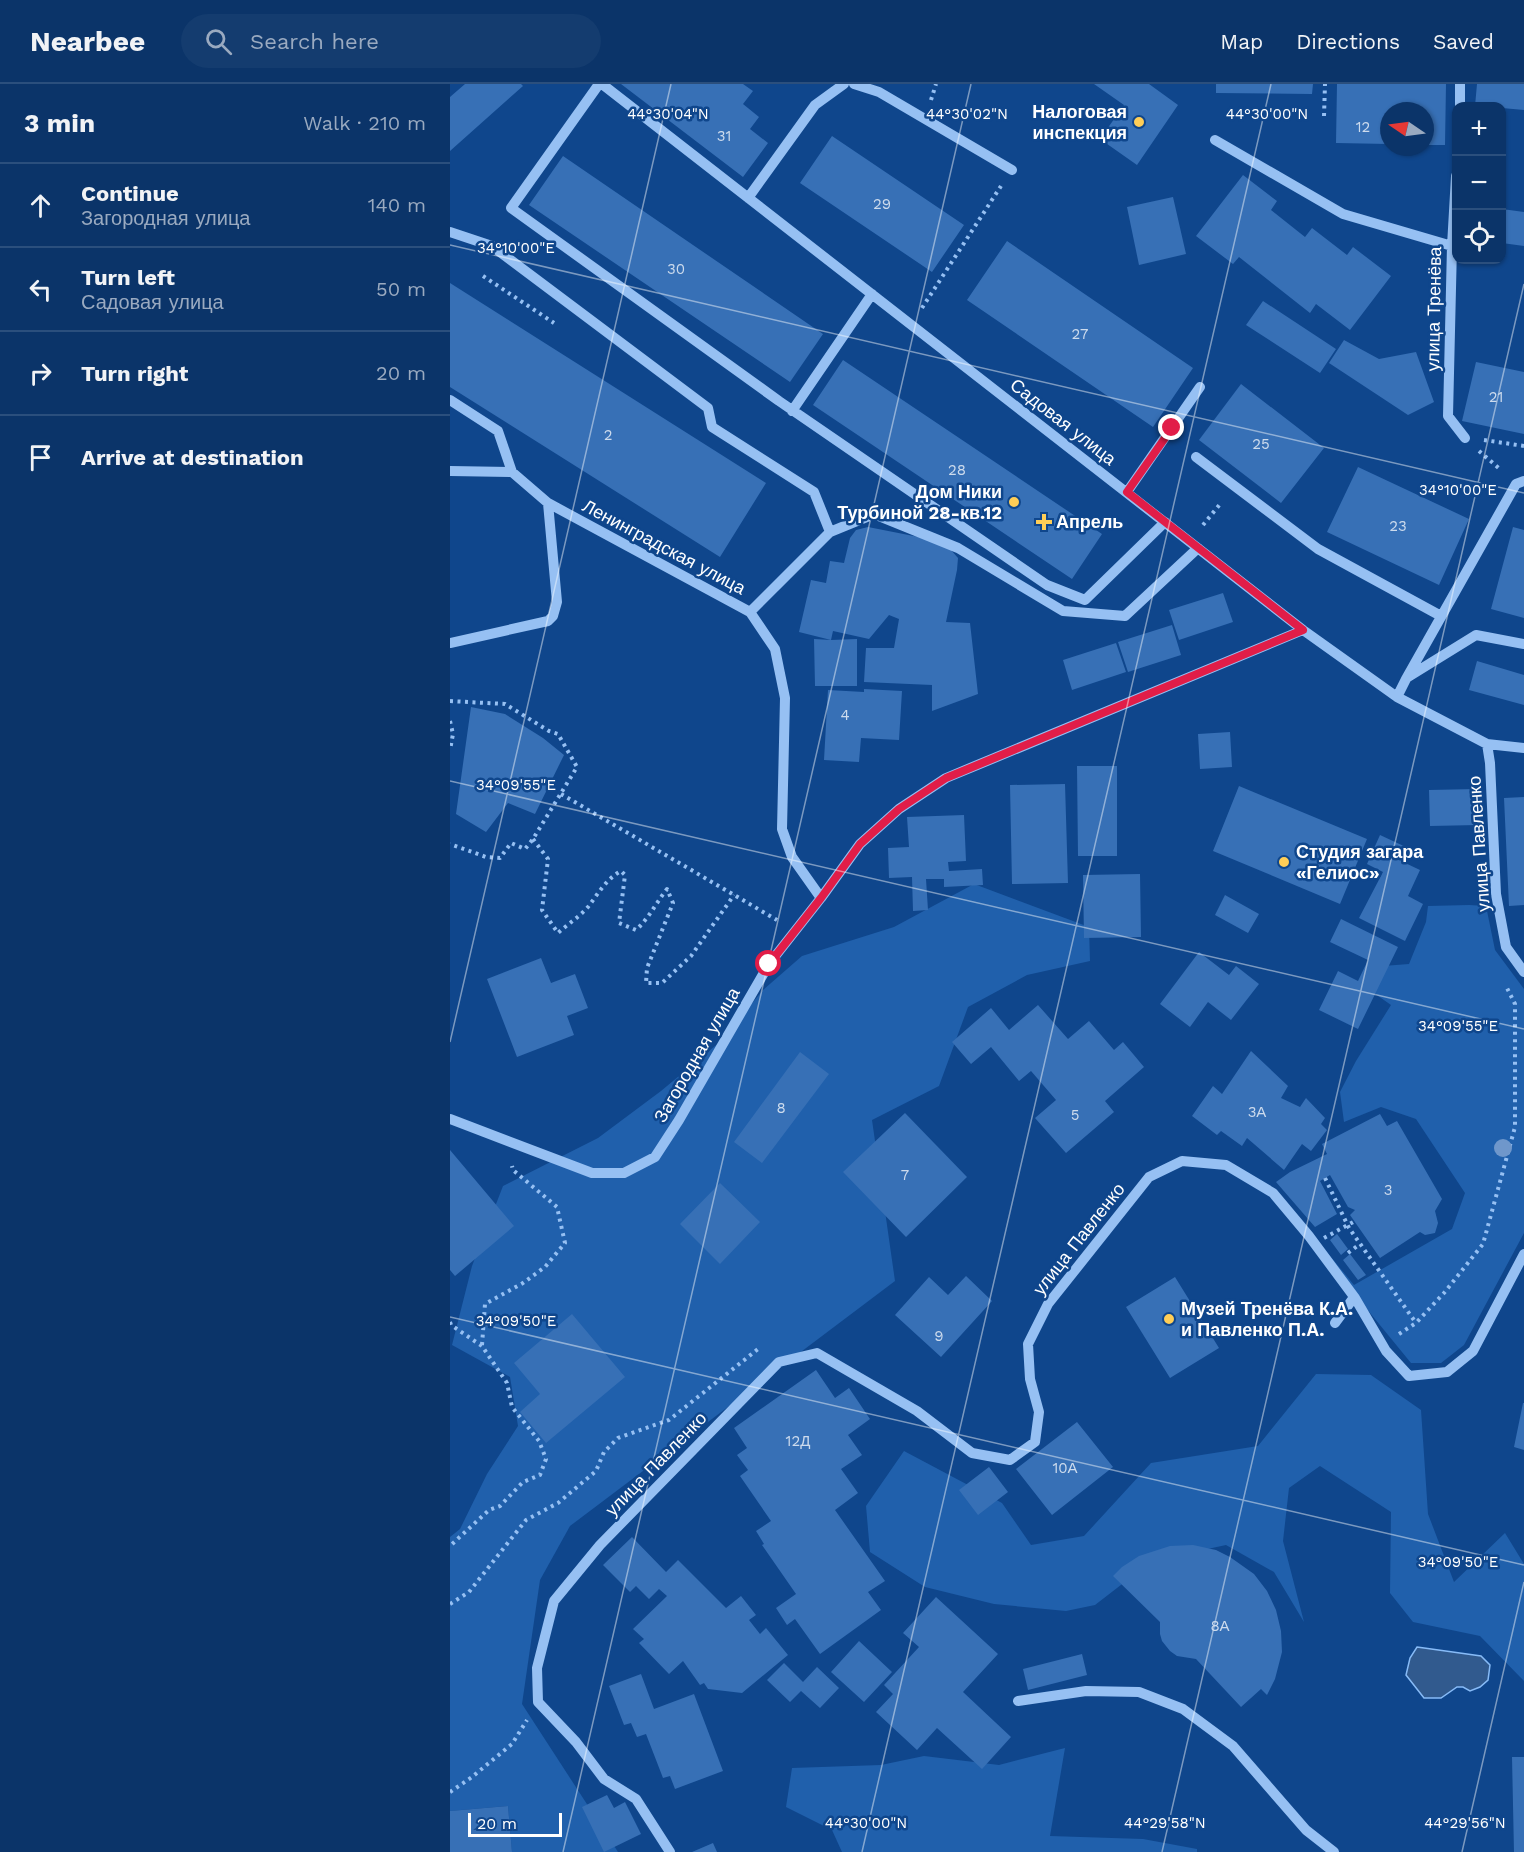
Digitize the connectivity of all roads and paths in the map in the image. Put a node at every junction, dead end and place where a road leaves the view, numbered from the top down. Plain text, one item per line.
1 (600, 84) edge
2 (844, 84) edge
3 (854, 84) edge
4 (1325, 84) edge
5 (1461, 84) edge
6 (1460, 102) edge
7 (1324, 116) dead end
8 (1215, 140) dead end
9 (1012, 170) joint
10 (748, 198) junction
11 (450, 232) edge
12 (1452, 246) joint
13 (872, 294) junction
14 (911, 324) junction
15 (1200, 387) dead end
16 (450, 400) edge
17 (792, 411) junction
18 (1466, 438) junction
19 (1524, 446) edge
20 (1196, 457) dead end
21 (450, 471) edge
22 (512, 472) junction
23 (1520, 482) edge
24 (1235, 486) junction
25 (1127, 492) junction
26 (548, 503) junction
27 (1165, 522) junction
28 (830, 532) junction
29 (1194, 545) junction
30 (750, 612) junction
31 (1441, 616) junction
32 (1303, 630) junction
33 (450, 643) edge
34 (1524, 644) edge
35 (1406, 679) junction
36 (1397, 697) junction
37 (450, 701) edge
38 (450, 721) edge
39 (1487, 744) junction
40 (1524, 748) edge
41 (450, 750) edge
42 (561, 794) junction
43 (533, 839) junction
44 (450, 844) edge
45 (734, 895) junction
46 (821, 898) junction
47 (796, 931) junction
48 (1524, 972) edge
49 (1501, 977) dead end
50 (450, 1119) edge
51 (500, 1138) junction
52 (1325, 1178) dead end
53 (1355, 1221) dead end
54 (1324, 1238) dead end
55 (1524, 1254) edge
56 (1355, 1298) junction
57 (450, 1322) edge
58 (1335, 1323) dead end
59 (1416, 1323) junction
60 (1386, 1342) junction
61 (482, 1346) junction
62 (778, 1362) junction
63 (450, 1546) edge
64 (450, 1604) edge
65 (1018, 1701) dead end
66 (538, 1702) junction
67 (450, 1792) edge
68 (670, 1852) edge
69 (1334, 1852) edge

1 - 10 street, Садовая улица
1 - 17 street
2 - 10 street
3 - 9 street
4 - 7 path
5 - 6 street
8 - 12 street
9 - 14 path
10 - 13 street, Садовая улица
11 - 28 street
12 - 18 street, улица Тренёва
13 - 14 street, Садовая улица
13 - 17 street
14 - 25 street, Садовая улица
15 - 25 street
16 - 22 street
17 - 27 street
18 - 19 path
18 - 23 path
20 - 24 street
21 - 22 street
22 - 26 street, Ленинградская улица
23 - 31 street
24 - 29 path
24 - 31 street
25 - 27 street, Садовая улица
26 - 30 street, Ленинградская улица
26 - 33 street
27 - 29 street, Садовая улица
28 - 29 street
28 - 30 street
29 - 32 street, Садовая улица
30 - 46 street, Ленинградская улица
31 - 35 street
32 - 36 street, Садовая улица
32 - 46 street, Загородная улица
34 - 35 street
35 - 36 street
36 - 39 street, Садовая улица
37 - 42 path
38 - 41 path
39 - 40 street, Садовая улица
39 - 48 street, улица Павленко
42 - 43 path
42 - 45 path
43 - 44 path
43 - 45 path
45 - 47 path
46 - 47 street, Загородная улица
47 - 51 street, Загородная улица
49 - 59 path
50 - 51 street, Загородная улица
51 - 61 path
52 - 59 path
53 - 54 path, bridge
55 - 60 street, улица Павленко
56 - 58 street
56 - 60 street, улица Павленко
56 - 62 street, улица Павленко
57 - 61 path
59 - 60 path
61 - 63 path
62 - 64 path
62 - 66 street, улица Павленко
65 - 69 street
66 - 67 path
66 - 68 street

